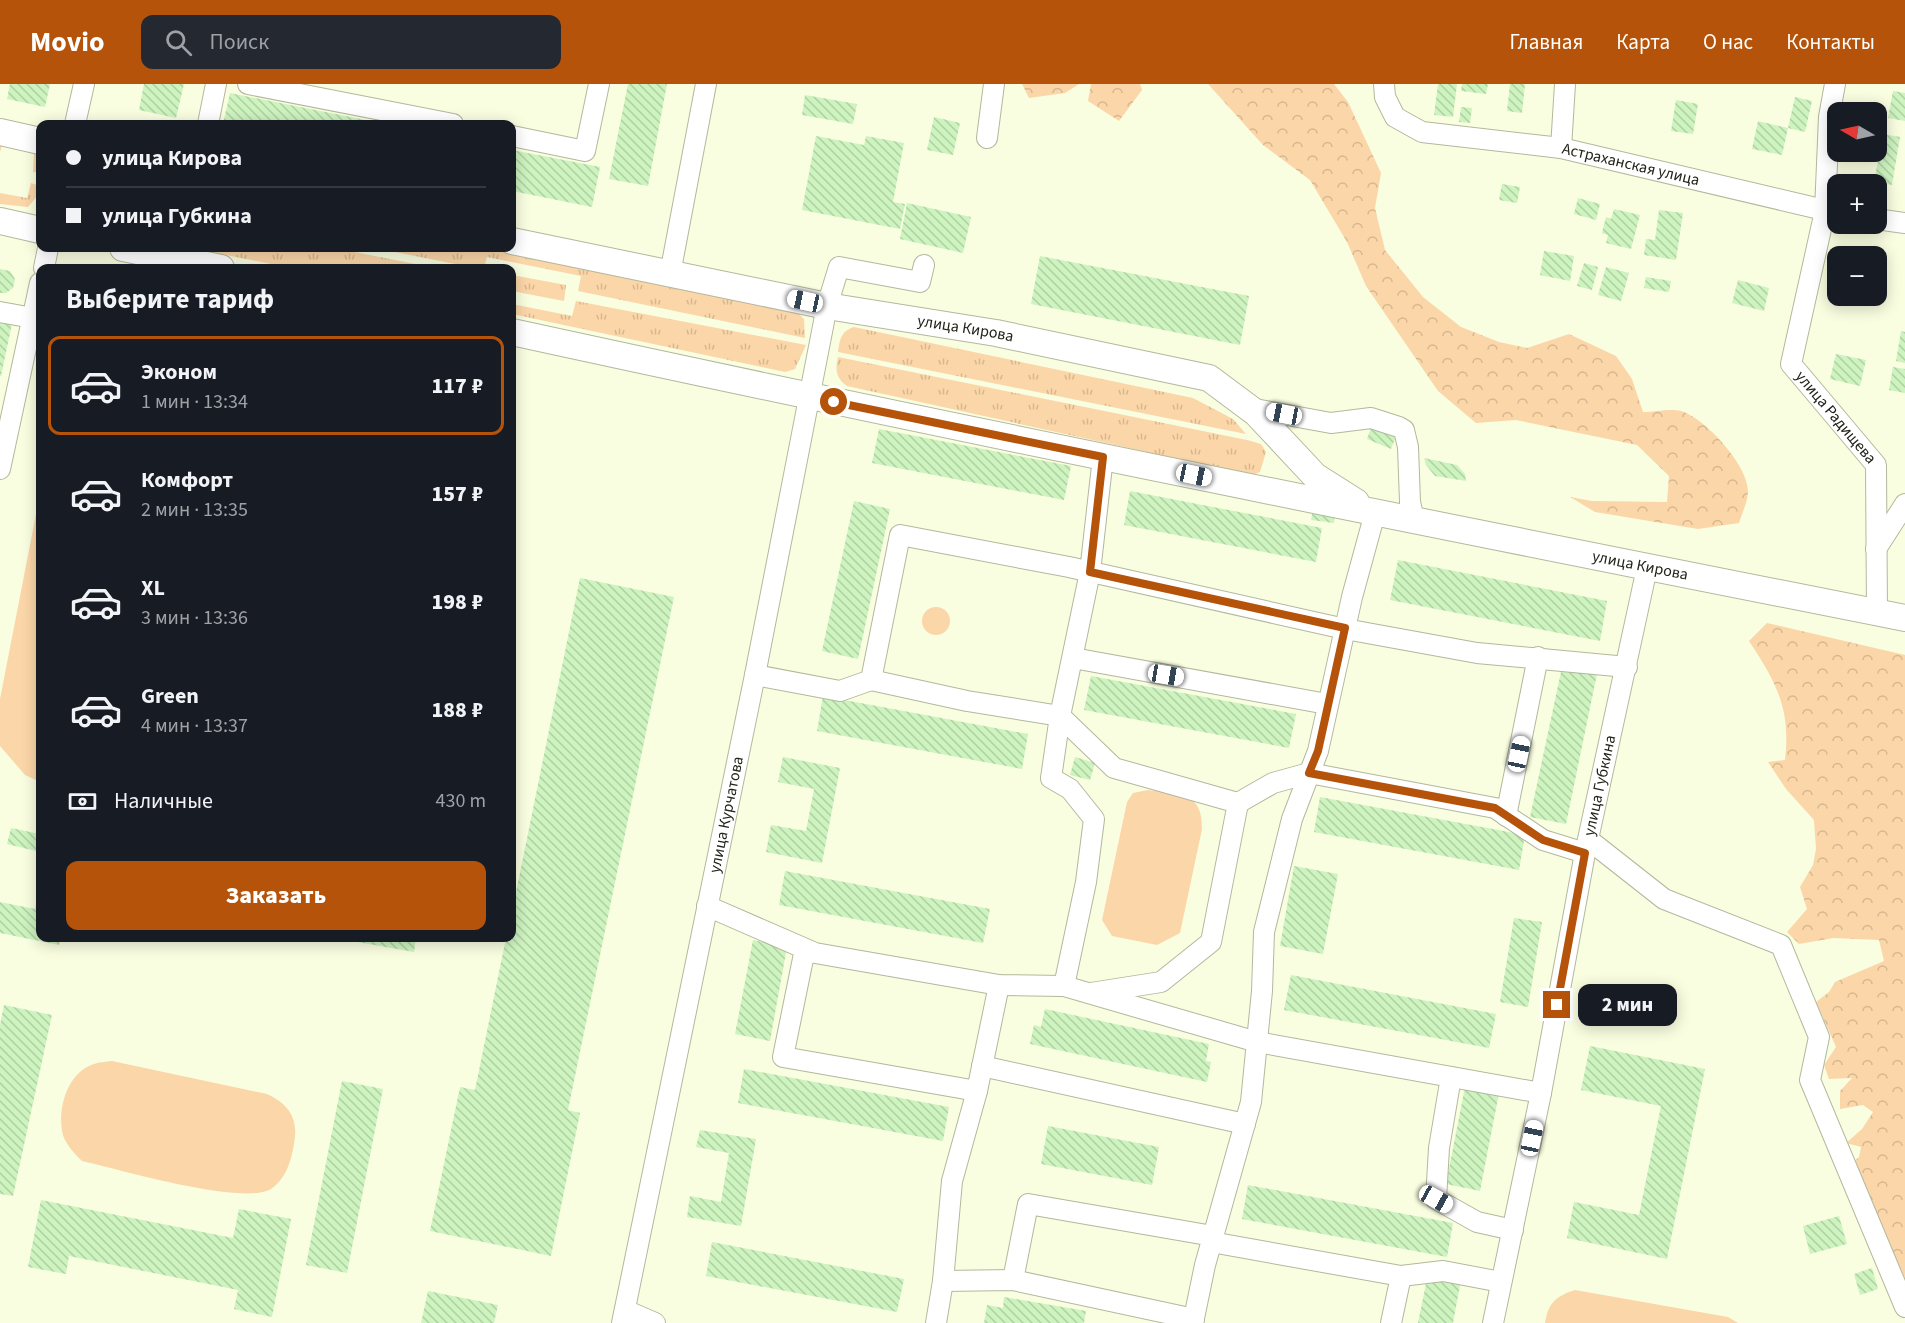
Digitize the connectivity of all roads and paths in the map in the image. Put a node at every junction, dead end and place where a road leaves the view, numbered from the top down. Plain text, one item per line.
1 (84, 84) edge
2 (216, 84) edge
3 (248, 84) edge
4 (599, 84) edge
5 (706, 84) edge
6 (994, 84) edge
7 (1384, 84) edge
8 (1565, 84) edge
9 (1835, 84) edge
10 (76, 120) edge
11 (208, 120) edge
12 (432, 120) edge
13 (0, 132) edge
14 (516, 137) edge
15 (987, 138) dead end
16 (36, 140) edge
17 (1561, 148) junction
18 (1830, 174) edge
19 (1827, 211) edge
20 (0, 221) edge
21 (1887, 221) edge
22 (1905, 223) edge
23 (1827, 227) edge
24 (36, 229) edge
25 (516, 241) edge
26 (143, 252) edge
27 (201, 264) edge
28 (924, 265) dead end
29 (670, 274) junction
30 (36, 303) edge
31 (827, 306) junction
32 (0, 312) edge
33 (33, 318) junction
34 (516, 333) edge
35 (811, 397) junction
36 (1249, 408) junction
37 (1103, 457) junction
38 (0, 469) edge
39 (1905, 504) edge
40 (1375, 513) junction
41 (1414, 520) junction
42 (1876, 549) junction
43 (1647, 568) junction
44 (1090, 572) junction
45 (1877, 612) junction
46 (1905, 618) edge
47 (1345, 628) junction
48 (1538, 657) junction
49 (1073, 658) junction
50 (1627, 667) junction
51 (755, 675) junction
52 (871, 680) junction
53 (1326, 704) junction
54 (1060, 716) junction
55 (1309, 773) junction
56 (1238, 803) junction
57 (1506, 816) junction
58 (1587, 846) junction
59 (707, 906) junction
60 (805, 949) junction
61 (999, 985) junction
62 (1064, 986) junction
63 (1084, 994) junction
64 (1257, 1042) junction
65 (982, 1066) junction
66 (1451, 1077) junction
67 (977, 1091) junction
68 (1541, 1093) junction
69 (1245, 1124) junction
70 (1513, 1230) junction
71 (1212, 1239) junction
72 (1401, 1276) junction
73 (1013, 1280) junction
74 (943, 1281) junction
75 (1502, 1282) junction
76 (1905, 1307) edge
77 (623, 1317) edge
78 (1194, 1321) edge
79 (655, 1323) edge
80 (936, 1323) edge
81 (1391, 1323) edge
82 (1493, 1323) edge

1 - 10 street
2 - 11 street
3 - 12 street
4 - 14 street
5 - 29 street
6 - 15 street
7 - 17 street, Астраханская улица
8 - 17 street
9 - 18 street, улица Радищева
13 - 16 main road
17 - 19 street, Астраханская улица
20 - 24 main road
21 - 22 street
23 - 42 street, улица Радищева
25 - 29 main road, улица Кирова
26 - 27 main road
28 - 31 street, улица Курчатова
29 - 31 main road, улица Кирова
30 - 33 street
31 - 35 street, улица Курчатова
31 - 36 main road, улица Кирова
32 - 33 street
33 - 38 street
34 - 35 main road, улица Кирова
35 - 37 main road, улица Кирова
35 - 51 street, улица Курчатова
36 - 40 main road, улица Кирова
36 - 41 street
37 - 40 main road, улица Кирова
37 - 44 street
39 - 42 street
40 - 41 main road, улица Кирова
40 - 47 street
41 - 43 main road, улица Кирова
42 - 45 street, улица Радищева
43 - 45 main road, улица Кирова
43 - 50 street, улица Губкина
44 - 47 street
44 - 49 street
44 - 52 street
45 - 46 main road, улица Кирова
47 - 48 street
47 - 53 street
48 - 50 street
48 - 57 street
49 - 53 street
49 - 54 street
50 - 58 street, улица Губкина
51 - 52 street
51 - 59 street, улица Курчатова
52 - 54 street
53 - 55 street
54 - 56 street
54 - 62 street
55 - 56 street
55 - 57 street
55 - 64 street
56 - 63 street
57 - 58 street
58 - 68 street, улица Губкина
58 - 76 street
59 - 60 street
59 - 77 street, улица Курчатова
60 - 61 street
60 - 67 street
61 - 62 street
61 - 65 street
62 - 63 street
63 - 64 street
64 - 66 street
64 - 69 street
65 - 67 street
65 - 69 street
66 - 68 street
66 - 70 street
67 - 74 street
68 - 70 street, улица Губкина
69 - 71 street
70 - 75 street, улица Губкина
71 - 72 street
71 - 73 street
71 - 78 street
72 - 75 street
72 - 81 street
73 - 74 street
73 - 78 street
74 - 80 street
75 - 82 street, улица Губкина
77 - 79 street

